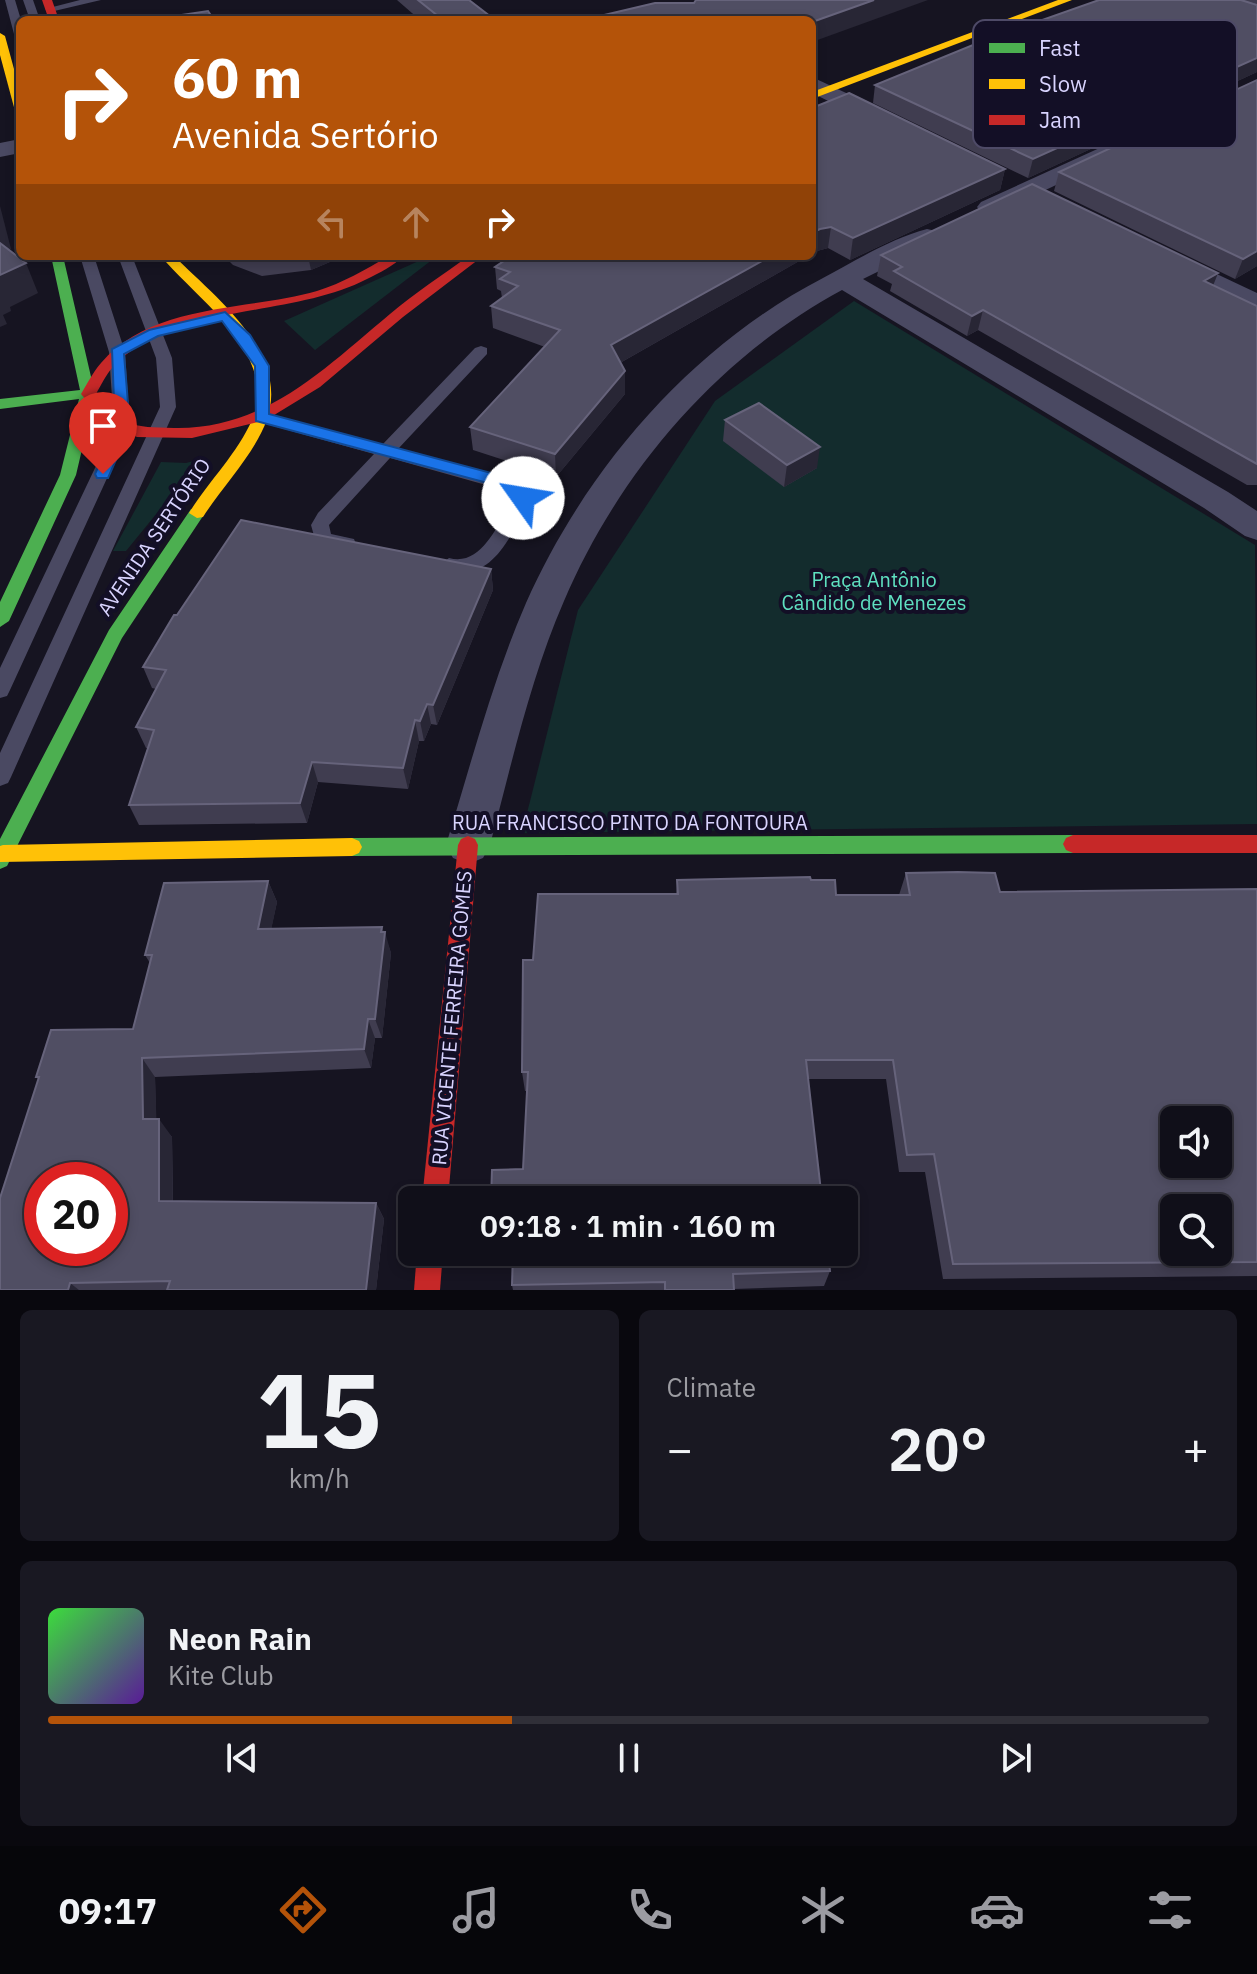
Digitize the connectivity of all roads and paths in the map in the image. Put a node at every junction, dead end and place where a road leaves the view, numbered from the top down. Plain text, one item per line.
1 (10, 0) edge
2 (28, 0) edge
3 (96, 0) edge
4 (1067, 0) edge
5 (46, 12) edge
6 (16, 20) edge
7 (1011, 20) edge
8 (973, 34) edge
9 (0, 36) edge
10 (817, 90) edge
11 (16, 96) edge
12 (912, 133) edge
13 (1117, 148) edge
14 (998, 176) edge
15 (1040, 196) junction
16 (1148, 250) edge
17 (58, 260) edge
18 (88, 260) edge
19 (127, 260) edge
20 (171, 260) edge
21 (390, 260) edge
22 (472, 260) edge
23 (842, 278) junction
24 (1257, 304) edge
25 (225, 316) junction
26 (154, 333) junction
27 (481, 351) dead end
28 (117, 352) junction
29 (0, 392) edge
30 (88, 394) junction
31 (25, 401) junction
32 (0, 404) edge
33 (261, 417) junction
34 (122, 428) junction
35 (158, 433) junction
36 (386, 449) junction
37 (1257, 528) edge
38 (362, 548) edge
39 (430, 562) edge
40 (0, 621) edge
41 (0, 690) edge
42 (0, 777) edge
43 (1257, 844) edge
44 (468, 845) junction
45 (1, 857) edge
46 (436, 1186) edge
47 (429, 1266) edge
48 (427, 1290) edge

1 - 6 lane
2 - 5 lane
3 - 5 lane
4 - 7 street
8 - 10 street
9 - 11 street
10 - 12 street
13 - 15 street, RUA VICENTE FERREIRA GOMES
14 - 15 street
15 - 23 street, RUA VICENTE FERREIRA GOMES
16 - 24 street
17 - 30 street
18 - 28 lane
19 - 26 lane
20 - 25 street
21 - 25 street
22 - 33 street
23 - 37 street
23 - 44 street, RUA VICENTE FERREIRA GOMES
25 - 26 street
25 - 33 street
26 - 28 street
26 - 35 lane
27 - 36 lane
28 - 30 street
28 - 34 lane
29 - 31 street
30 - 31 street
30 - 34 street
30 - 40 street
31 - 32 street
33 - 35 street
33 - 36 lane
33 - 45 street, AVENIDA SERTÓRIO
34 - 35 street
34 - 41 lane
35 - 42 lane
36 - 38 lane
36 - 39 lane
43 - 44 street, RUA FRANCISCO PINTO DA FONTOURA
44 - 45 street, RUA FRANCISCO PINTO DA FONTOURA
44 - 46 street, RUA VICENTE FERREIRA GOMES
47 - 48 street

